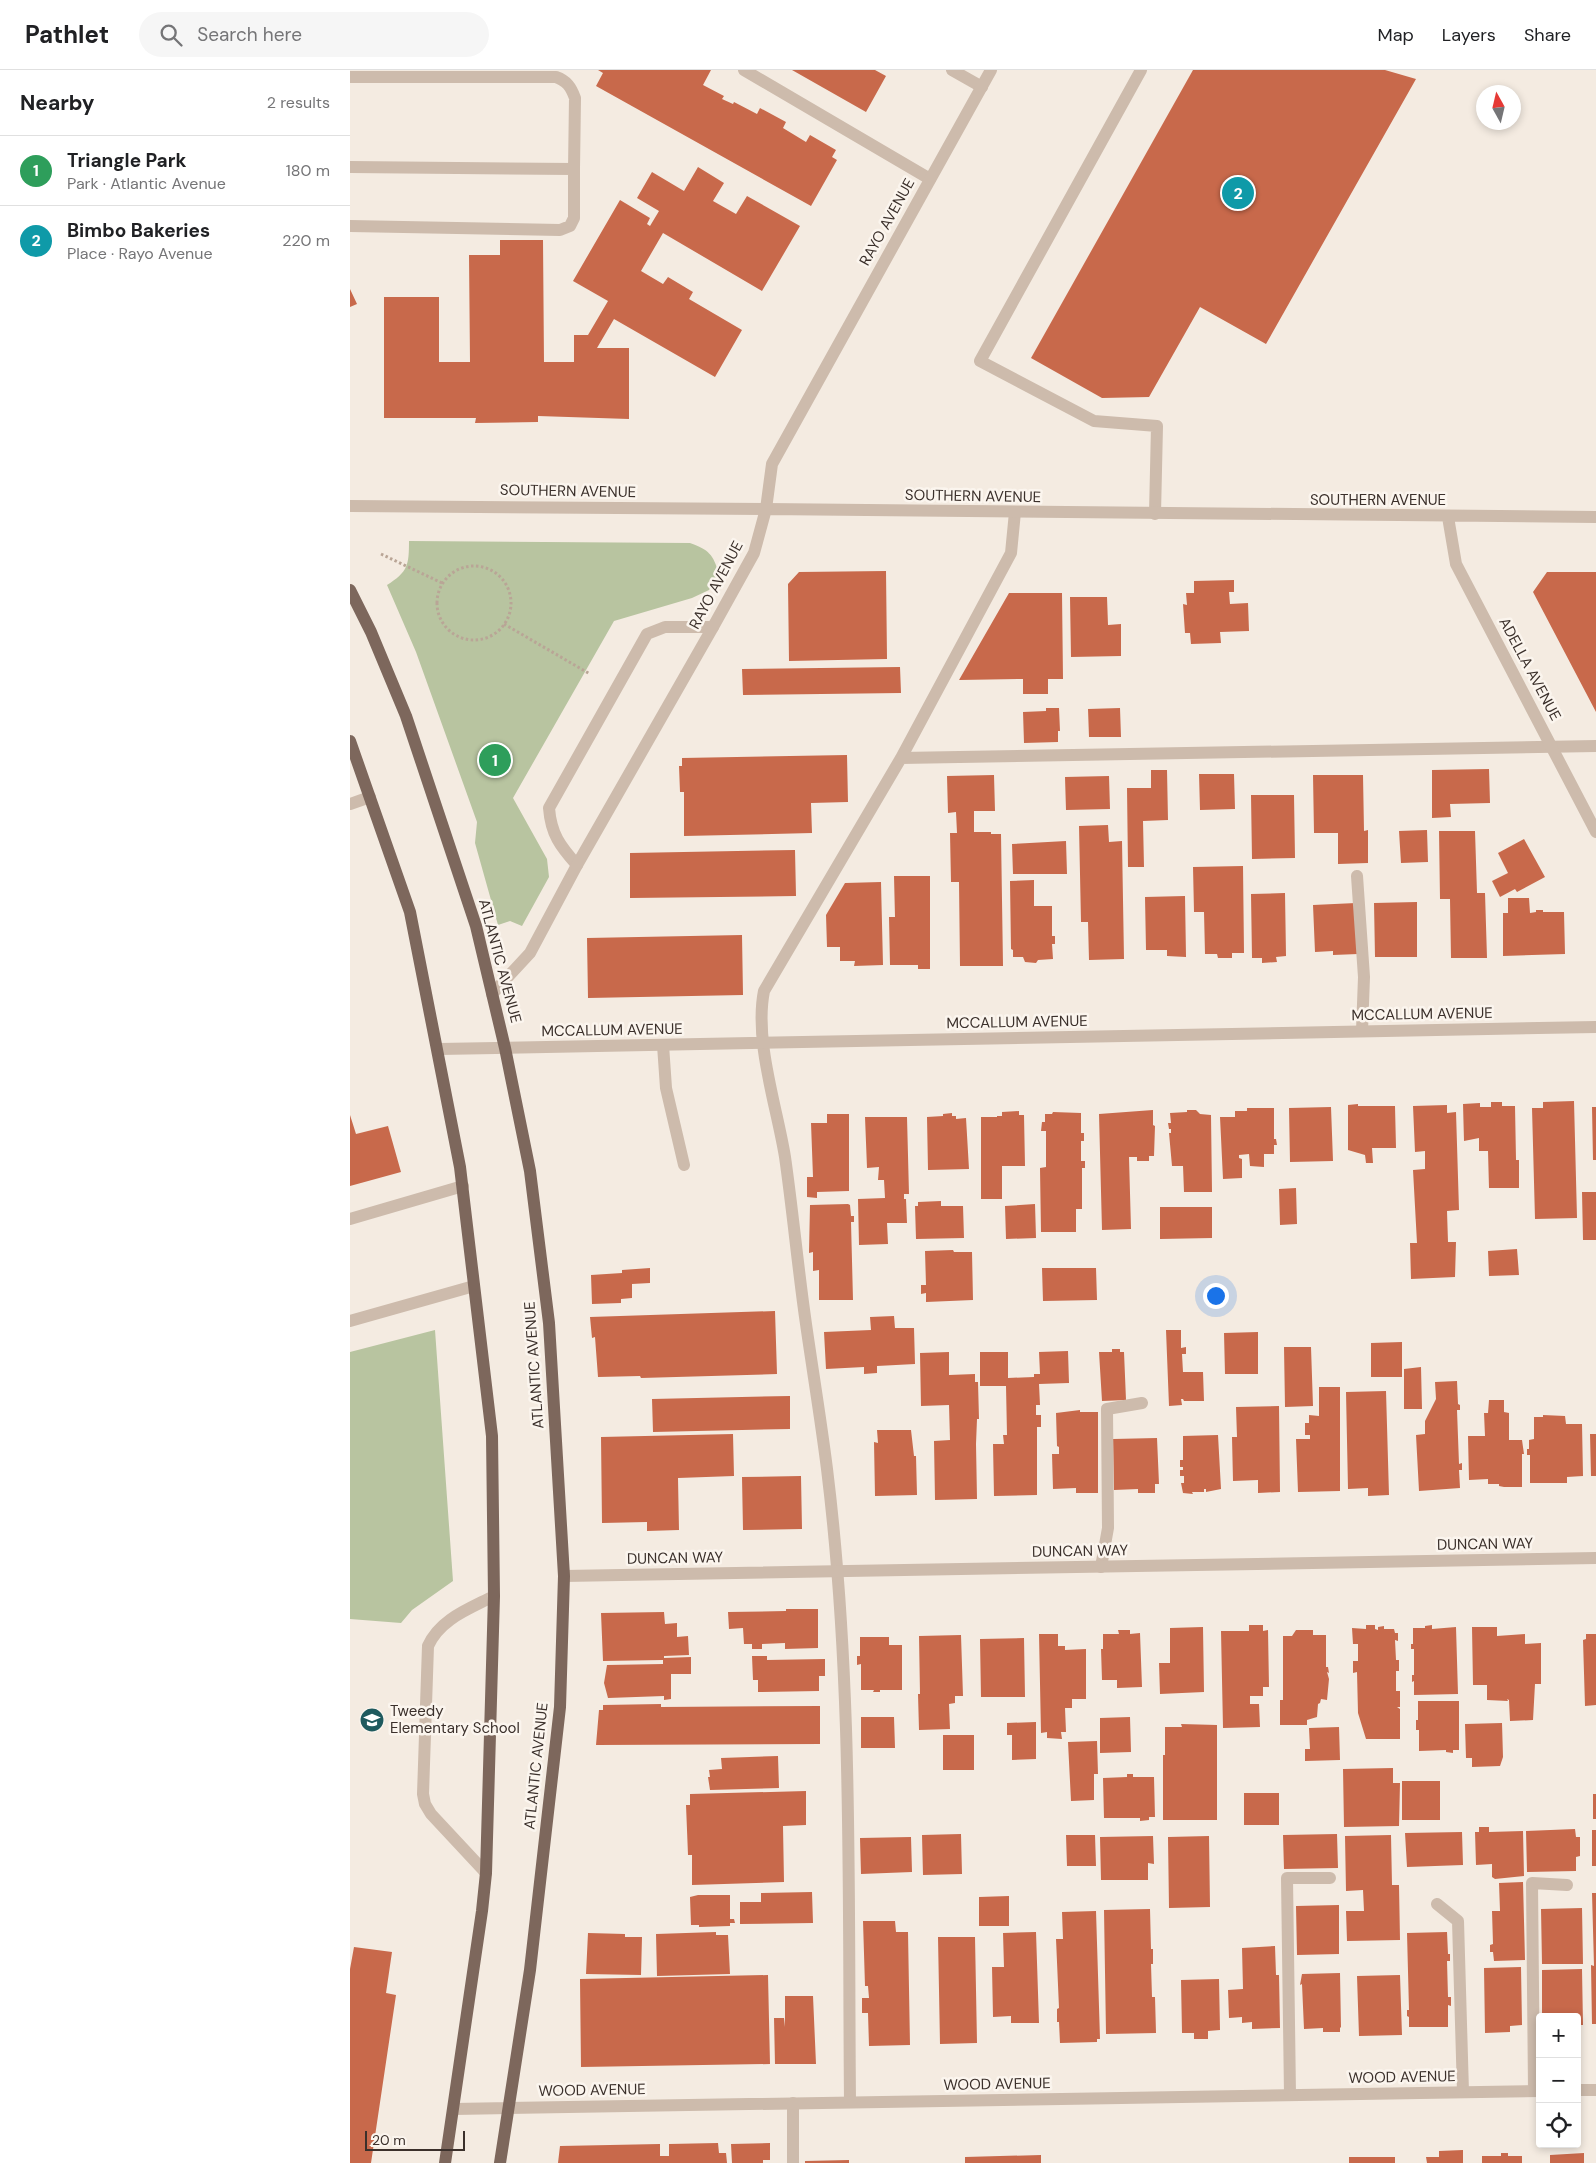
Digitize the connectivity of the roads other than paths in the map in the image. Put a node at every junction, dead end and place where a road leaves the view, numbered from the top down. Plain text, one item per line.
1 (744, 70) edge
2 (952, 70) edge
3 (991, 70) edge
4 (1141, 70) edge
5 (566, 75) edge
6 (350, 76) edge
7 (982, 86) junction
8 (350, 167) edge
9 (574, 169) junction
10 (930, 178) junction
11 (350, 226) edge
12 (350, 506) edge
13 (766, 510) junction
14 (1015, 512) junction
15 (1155, 514) junction
16 (1448, 517) junction
17 (1596, 517) edge
18 (350, 590) edge
19 (714, 627) junction
20 (350, 741) edge
21 (1552, 746) junction
22 (1596, 746) edge
23 (901, 758) junction
24 (370, 797) junction
25 (350, 804) edge
26 (1596, 832) edge
27 (577, 865) junction
28 (1357, 876) dead end
29 (492, 994) junction
30 (1596, 1027) edge
31 (1362, 1032) junction
32 (763, 1043) junction
33 (663, 1045) junction
34 (505, 1048) junction
35 (439, 1049) junction
36 (684, 1165) dead end
37 (462, 1186) junction
38 (350, 1219) edge
39 (474, 1286) junction
40 (350, 1321) edge
41 (1142, 1403) dead end
42 (1596, 1558) edge
43 (1101, 1567) junction
44 (838, 1572) junction
45 (564, 1576) junction
46 (494, 1596) junction
47 (486, 1873) junction
48 (1330, 1878) dead end
49 (1567, 1885) dead end
50 (1437, 1904) dead end
51 (1536, 2058) edge
52 (1581, 2090) edge
53 (1596, 2090) edge
54 (1536, 2091) edge
55 (1463, 2092) junction
56 (1290, 2095) junction
57 (850, 2102) junction
58 (793, 2103) junction
59 (507, 2108) junction
60 (454, 2109) junction
61 (445, 2163) edge
62 (500, 2163) edge
63 (794, 2163) edge

1 - 10 street
2 - 7 street
3 - 7 street, RAYO AVENUE
4 - 15 street
5 - 6 street
5 - 9 street
7 - 10 street, RAYO AVENUE
8 - 9 street
9 - 11 street
10 - 13 street, RAYO AVENUE
12 - 13 street, SOUTHERN AVENUE
13 - 14 street, SOUTHERN AVENUE
13 - 19 street, RAYO AVENUE
14 - 15 street, SOUTHERN AVENUE
14 - 23 street
15 - 16 street, SOUTHERN AVENUE
16 - 17 street, SOUTHERN AVENUE
16 - 21 street, ADELLA AVENUE
18 - 29 main road, ATLANTIC AVENUE
19 - 27 street, RAYO AVENUE
19 - 27 street
20 - 24 main road
21 - 22 street
21 - 23 street
21 - 26 street, ADELLA AVENUE
23 - 32 street
24 - 25 street
24 - 35 main road
27 - 29 street, RAYO AVENUE
28 - 31 street
29 - 34 main road, ATLANTIC AVENUE
30 - 31 street, MCCALLUM AVENUE
31 - 32 street, MCCALLUM AVENUE
32 - 33 street, MCCALLUM AVENUE
32 - 44 street
33 - 34 street, MCCALLUM AVENUE
33 - 36 street
34 - 35 street, MCCALLUM AVENUE
34 - 45 main road, ATLANTIC AVENUE
35 - 37 main road
37 - 38 street
37 - 39 main road
39 - 40 street
39 - 46 main road
41 - 43 street
42 - 43 street, DUNCAN WAY
43 - 44 street, DUNCAN WAY
44 - 45 street, DUNCAN WAY
44 - 57 street
45 - 59 main road, ATLANTIC AVENUE
46 - 47 main road
46 - 47 street
47 - 60 main road
48 - 56 street
49 - 51 street
50 - 55 street
52 - 53 street
54 - 55 street, WOOD AVENUE
55 - 56 street, WOOD AVENUE
56 - 57 street, WOOD AVENUE
57 - 58 street, WOOD AVENUE
58 - 59 street, WOOD AVENUE
58 - 63 street
59 - 60 street, WOOD AVENUE
59 - 62 main road, ATLANTIC AVENUE
60 - 61 main road

